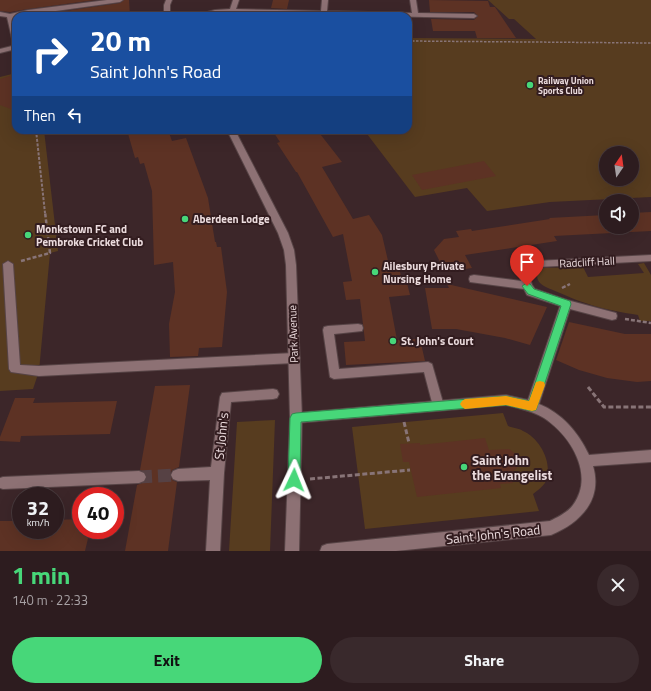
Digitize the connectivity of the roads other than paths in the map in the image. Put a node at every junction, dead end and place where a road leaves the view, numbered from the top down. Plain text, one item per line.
1 (120, 0) edge
2 (169, 0) edge
3 (236, 0) edge
4 (325, 0) edge
5 (413, 0) edge
6 (232, 11) junction
7 (28, 12) edge
8 (167, 12) edge
9 (215, 12) edge
10 (240, 12) edge
11 (324, 12) edge
12 (0, 14) edge
13 (415, 15) joint
14 (10, 16) joint
15 (474, 16) dead end
16 (12, 25) edge
17 (12, 48) edge
18 (0, 51) edge
19 (233, 134) edge
20 (651, 258) edge
21 (8, 264) road end
22 (474, 279) dead end
23 (527, 286) junction
24 (566, 304) junction
25 (612, 316) road end
26 (358, 328) dead end
27 (294, 358) junction
28 (273, 394) dead end
29 (438, 406) junction
30 (532, 407) junction
31 (296, 418) junction
32 (651, 456) edge
33 (585, 461) junction
34 (217, 473) junction
35 (178, 475) tunnel mouth
36 (139, 478) tunnel mouth
37 (3, 483) dead end
38 (433, 546) edge
39 (213, 551) edge
40 (292, 551) edge
41 (327, 551) edge

1 - 7 street
2 - 8 street
3 - 6 street
4 - 11 street
5 - 13 street
6 - 9 street
6 - 10 street
12 - 14 street
13 - 15 street
14 - 16 street
17 - 18 street
19 - 27 street, Park Avenue
20 - 23 street, Radcliff Hall
21 - 27 street
22 - 23 street
23 - 24 street
24 - 25 street
24 - 30 street
26 - 29 street
27 - 31 street, Park Avenue
28 - 34 street, St John's
29 - 30 street, Saint John's Road
29 - 31 street, Saint John's Road
30 - 33 street, Saint John's Road
31 - 40 street, Park Avenue
32 - 33 street
33 - 38 street, Saint John's Road
34 - 35 street, St John's
34 - 39 street, St John's
36 - 37 street
38 - 41 street, Saint John's Road

